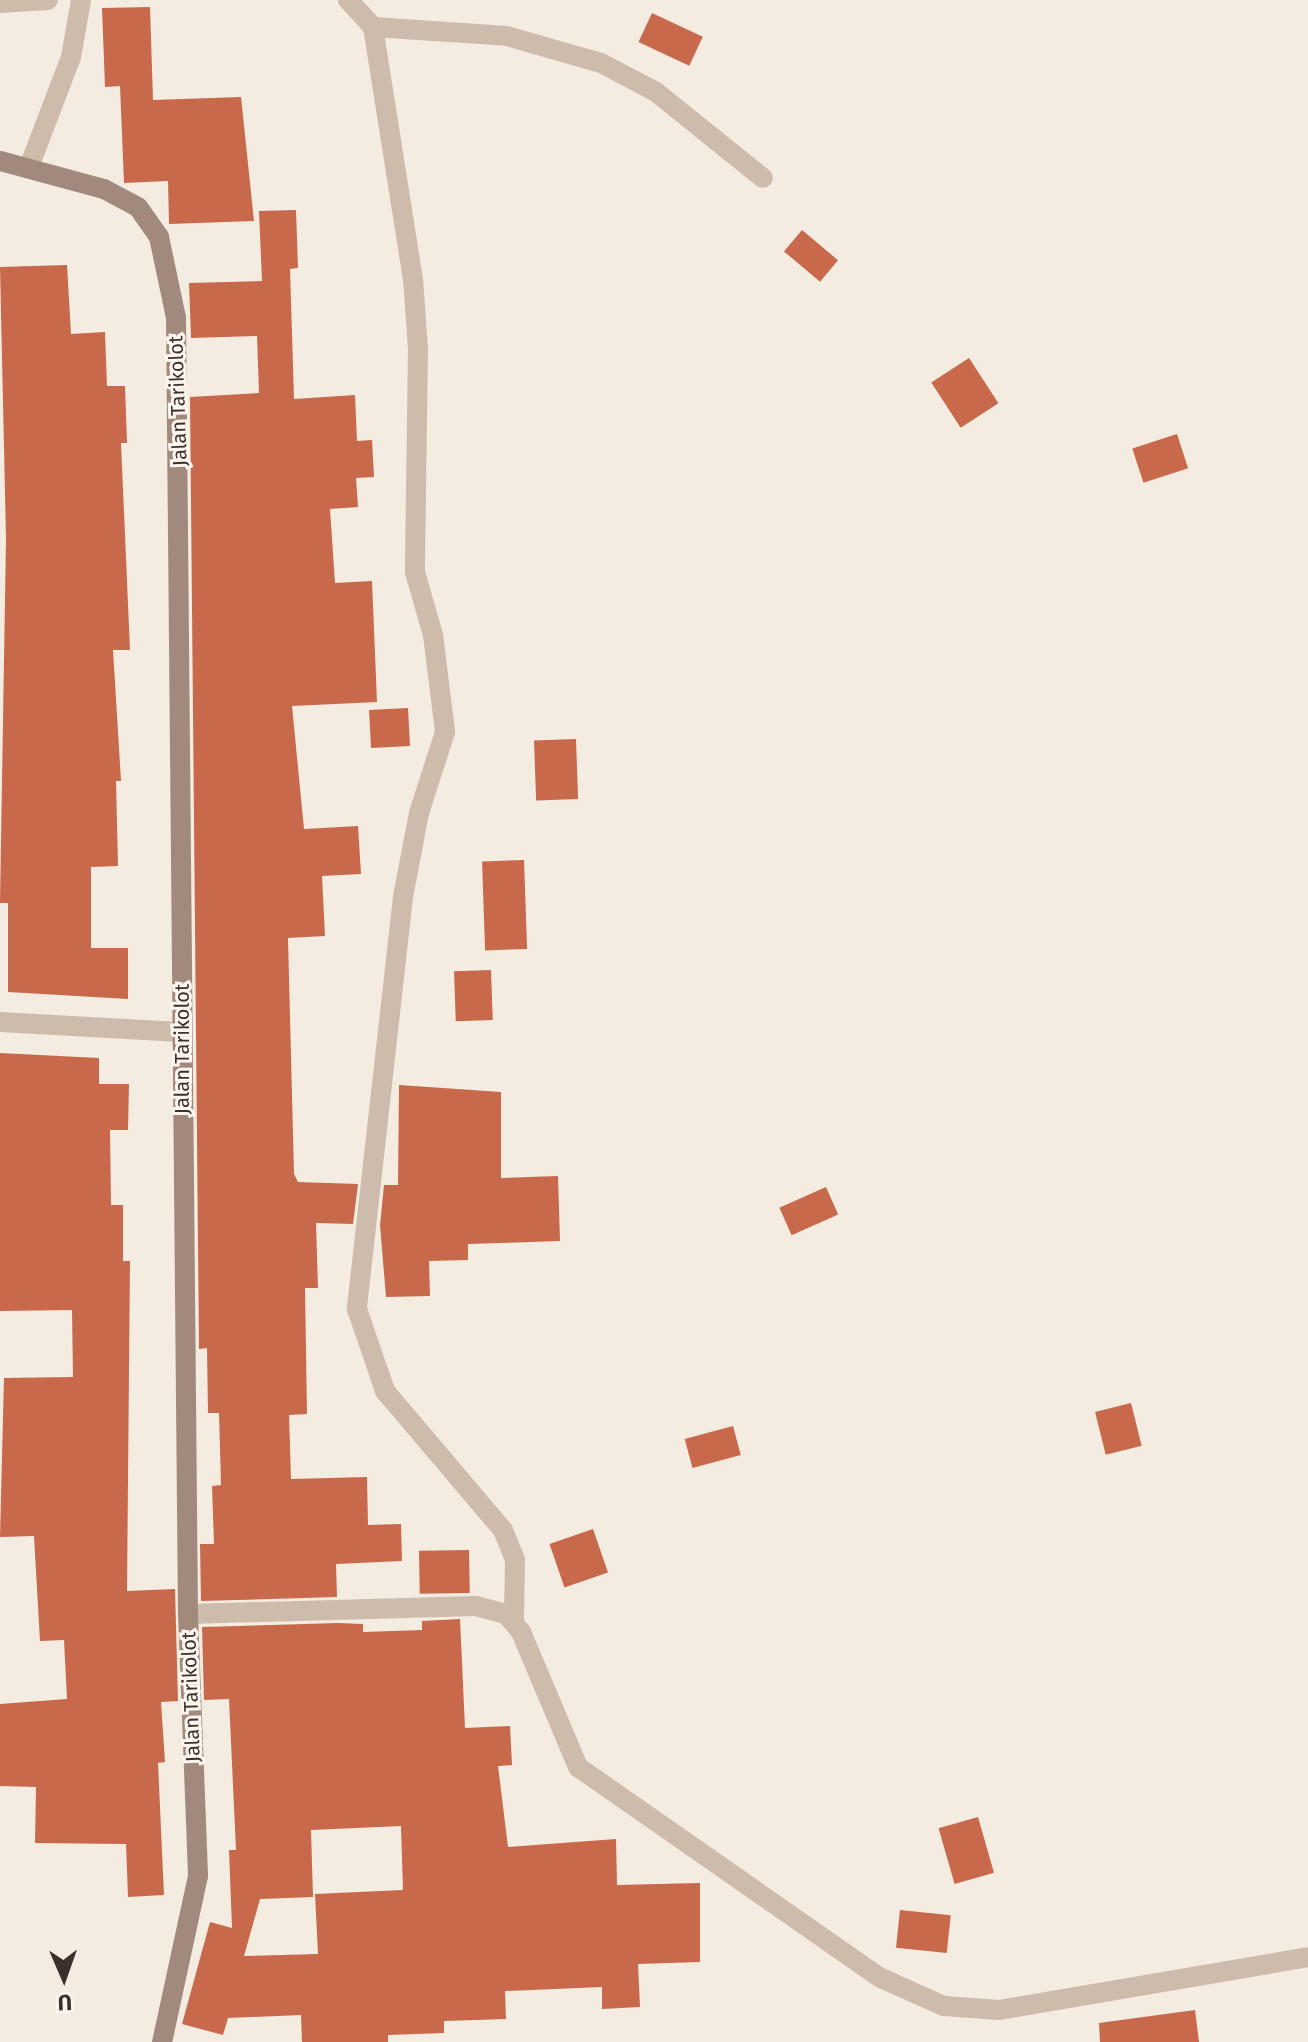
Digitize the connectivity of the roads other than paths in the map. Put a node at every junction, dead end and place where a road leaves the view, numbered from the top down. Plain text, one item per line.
1 (48, 0) edge
2 (81, 0) edge
3 (348, 0) edge
4 (0, 3) edge
5 (373, 27) junction
6 (0, 161) edge
7 (29, 167) junction
8 (763, 178) dead end
9 (0, 1022) edge
10 (181, 1032) junction
11 (188, 1614) junction
12 (514, 1620) junction
13 (1308, 1957) edge
14 (162, 2042) edge

1 - 4 street
2 - 7 street
3 - 5 street
5 - 8 street
5 - 12 street
6 - 7 street, Jalan Tarikolot
7 - 10 street, Jalan Tarikolot
9 - 10 street
10 - 11 street, Jalan Tarikolot
11 - 12 street
11 - 14 street, Jalan Tarikolot
12 - 13 street

